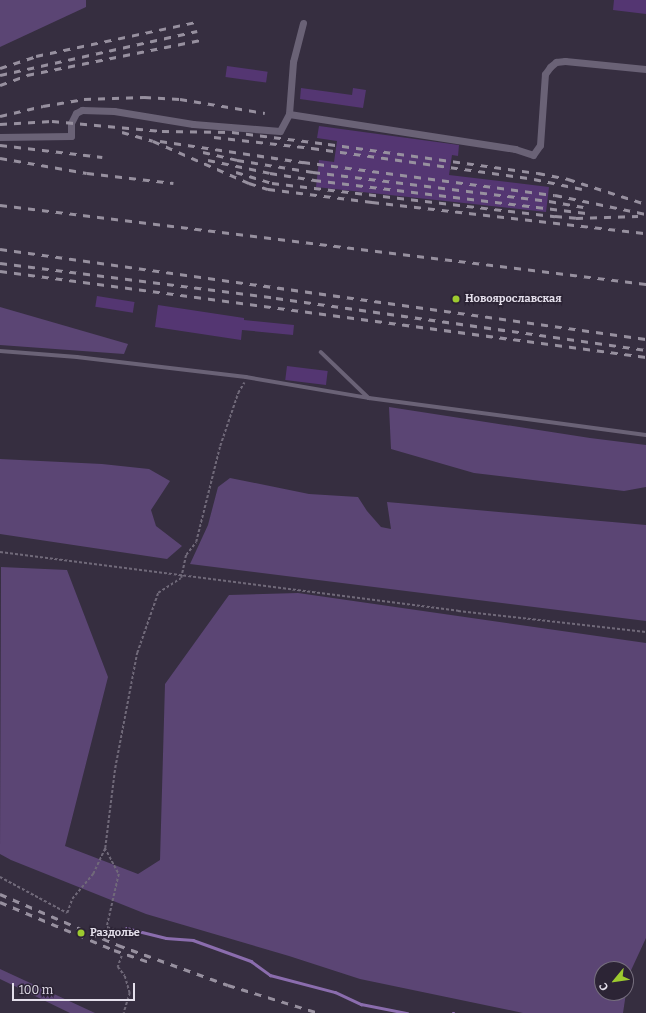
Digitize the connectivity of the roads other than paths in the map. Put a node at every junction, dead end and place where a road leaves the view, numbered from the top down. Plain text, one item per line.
1 (303, 23) dead end
2 (646, 69) edge
3 (289, 114) junction
4 (0, 137) edge
5 (0, 351) edge
6 (321, 352) dead end
7 (369, 398) junction
8 (646, 435) edge

1 - 3 street
2 - 3 street
3 - 4 street
5 - 7 lane
6 - 7 lane
7 - 8 lane

